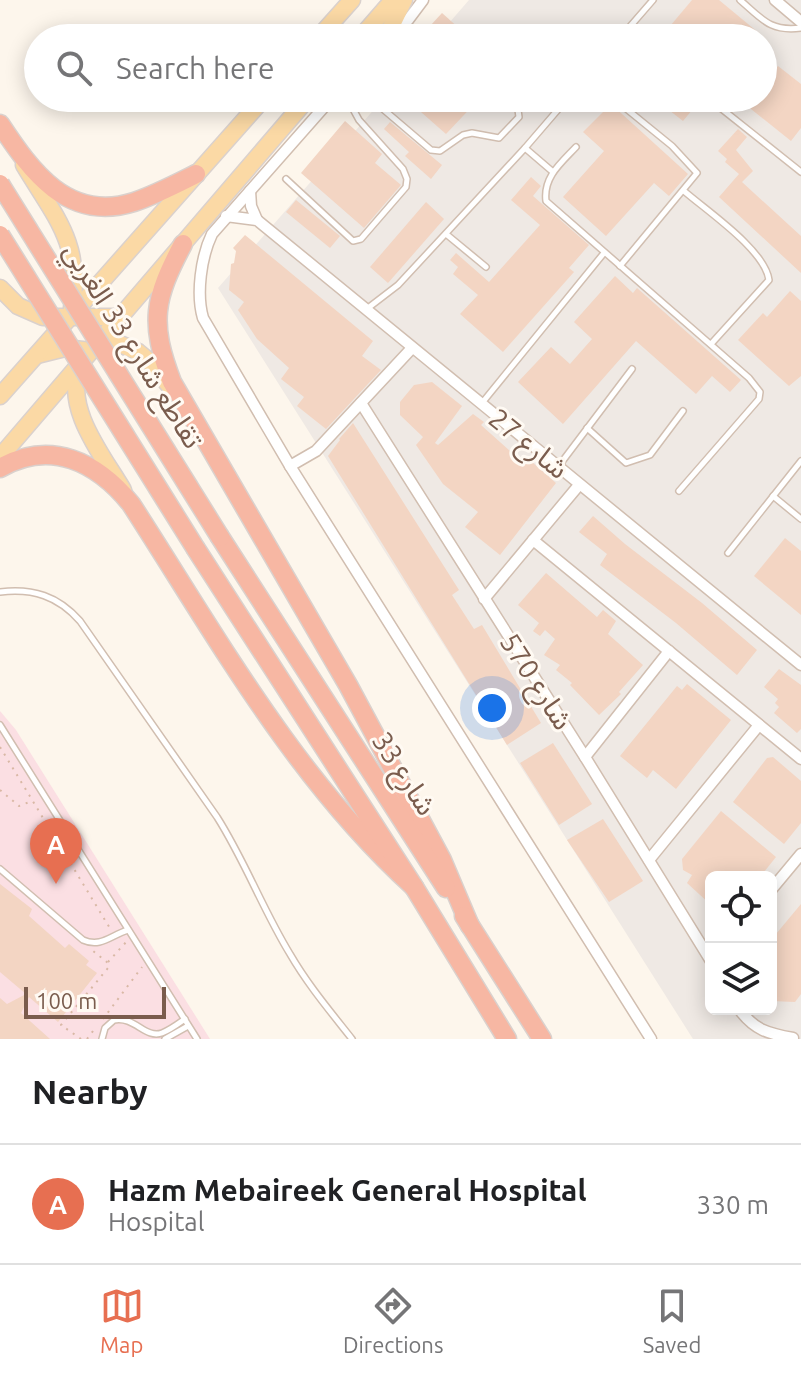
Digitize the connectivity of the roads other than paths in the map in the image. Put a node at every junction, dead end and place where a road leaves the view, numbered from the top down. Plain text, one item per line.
1 (352, 0) edge
2 (393, 0) edge
3 (404, 0) edge
4 (423, 0) edge
5 (653, 0) edge
6 (740, 0) edge
7 (775, 0) edge
8 (801, 22) edge
9 (331, 24) edge
10 (372, 24) edge
11 (392, 24) edge
12 (403, 24) edge
13 (632, 24) edge
14 (768, 24) edge
15 (777, 28) edge
16 (801, 28) edge
17 (251, 112) edge
18 (296, 112) edge
19 (320, 112) edge
20 (355, 112) edge
21 (386, 112) edge
22 (518, 112) edge
23 (556, 112) edge
24 (630, 112) edge
25 (726, 112) edge
26 (1, 126) edge
27 (576, 147) dead end
28 (525, 148) junction
29 (553, 172) junction
30 (801, 172) edge
31 (196, 174) junction
32 (286, 179) dead end
33 (0, 184) edge
34 (250, 191) junction
35 (684, 191) junction
36 (226, 216) junction
37 (257, 220) junction
38 (446, 234) junction
39 (0, 235) edge
40 (183, 244) junction
41 (605, 253) junction
42 (620, 266) junction
43 (486, 267) dead end
44 (0, 288) edge
45 (366, 309) junction
46 (78, 317) junction
47 (120, 317) junction
48 (711, 344) junction
49 (65, 348) junction
50 (412, 348) junction
51 (91, 351) junction
52 (35, 355) junction
53 (632, 369) dead end
54 (69, 377) junction
55 (0, 396) edge
56 (178, 397) junction
57 (361, 403) junction
58 (481, 404) junction
59 (683, 411) dead end
60 (587, 428) junction
61 (0, 457) edge
62 (801, 461) edge
63 (290, 466) junction
64 (558, 467) junction
65 (0, 468) edge
66 (579, 485) junction
67 (679, 491) dead end
68 (773, 496) junction
69 (131, 504) junction
70 (801, 519) edge
71 (220, 537) joint
72 (533, 540) junction
73 (196, 549) joint
74 (728, 553) dead end
75 (0, 592) edge
76 (484, 599) junction
77 (669, 651) junction
78 (801, 665) edge
79 (0, 725) edge
80 (759, 725) junction
81 (585, 757) junction
82 (801, 759) edge
83 (801, 854) edge
84 (649, 860) junction
85 (0, 869) edge
86 (777, 883) edge
87 (414, 887) junction
88 (470, 926) junction
89 (128, 930) junction
90 (705, 951) edge
91 (744, 1015) edge
92 (186, 1022) junction
93 (801, 1029) edge
94 (793, 1038) edge
95 (102, 1039) edge
96 (165, 1039) edge
97 (197, 1039) edge
98 (352, 1039) edge
99 (507, 1039) edge
100 (542, 1039) edge
101 (651, 1039) edge

1 - 9 main road
2 - 10 main road
3 - 11 main road
4 - 12 street
5 - 13 lane
6 - 14 lane
7 - 8 street
15 - 16 lane
17 - 31 main road
18 - 40 main road
19 - 34 street
20 - 32 lane
21 - 22 lane
23 - 28 lane
24 - 35 lane
25 - 30 lane
26 - 31 highway
26 - 46 main road
27 - 29 lane
28 - 29 lane
28 - 38 lane
29 - 41 lane
31 - 46 main road
33 - 71 highway, تقاطع شارع 33 الغربي, bridge
34 - 36 street
34 - 37 street
35 - 42 lane
35 - 48 lane
36 - 37 street
36 - 63 street
37 - 45 street, شارع 27
38 - 43 lane
38 - 45 lane
39 - 73 highway, تقاطع شارع 33 الغربي, bridge
40 - 47 main road
40 - 56 highway
41 - 42 lane
41 - 58 lane
42 - 48 lane
44 - 46 main road
45 - 50 street, شارع 27
46 - 47 main road
46 - 49 main road
46 - 51 main road
46 - 52 main road
47 - 51 main road
48 - 67 lane
49 - 51 main road
49 - 52 main road
49 - 54 main road
50 - 57 street
50 - 58 street, شارع 27
51 - 54 main road
51 - 56 main road
51 - 69 main road
52 - 55 main road
53 - 60 lane
54 - 61 main road
56 - 88 highway
57 - 63 street
57 - 76 street, شارع 570
58 - 64 street, شارع 27
59 - 60 lane
60 - 64 lane
62 - 68 lane
63 - 101 street
64 - 66 street, شارع 27
65 - 69 highway
66 - 72 street
66 - 78 street, شارع 27
68 - 70 lane
68 - 74 lane
69 - 87 highway
71 - 88 highway, شارع 33
72 - 76 street
72 - 77 street
73 - 87 highway, شارع 33
75 - 98 lane
76 - 81 street, شارع 570
77 - 80 street
77 - 81 street
79 - 89 lane
80 - 82 street
80 - 84 street
81 - 84 street, شارع 570
83 - 86 street
84 - 90 street, شارع 570
85 - 89 lane
87 - 99 highway, شارع 33
88 - 100 highway, شارع 33
89 - 92 lane
91 - 94 street
92 - 95 lane
92 - 96 lane
92 - 97 lane
93 - 94 street

